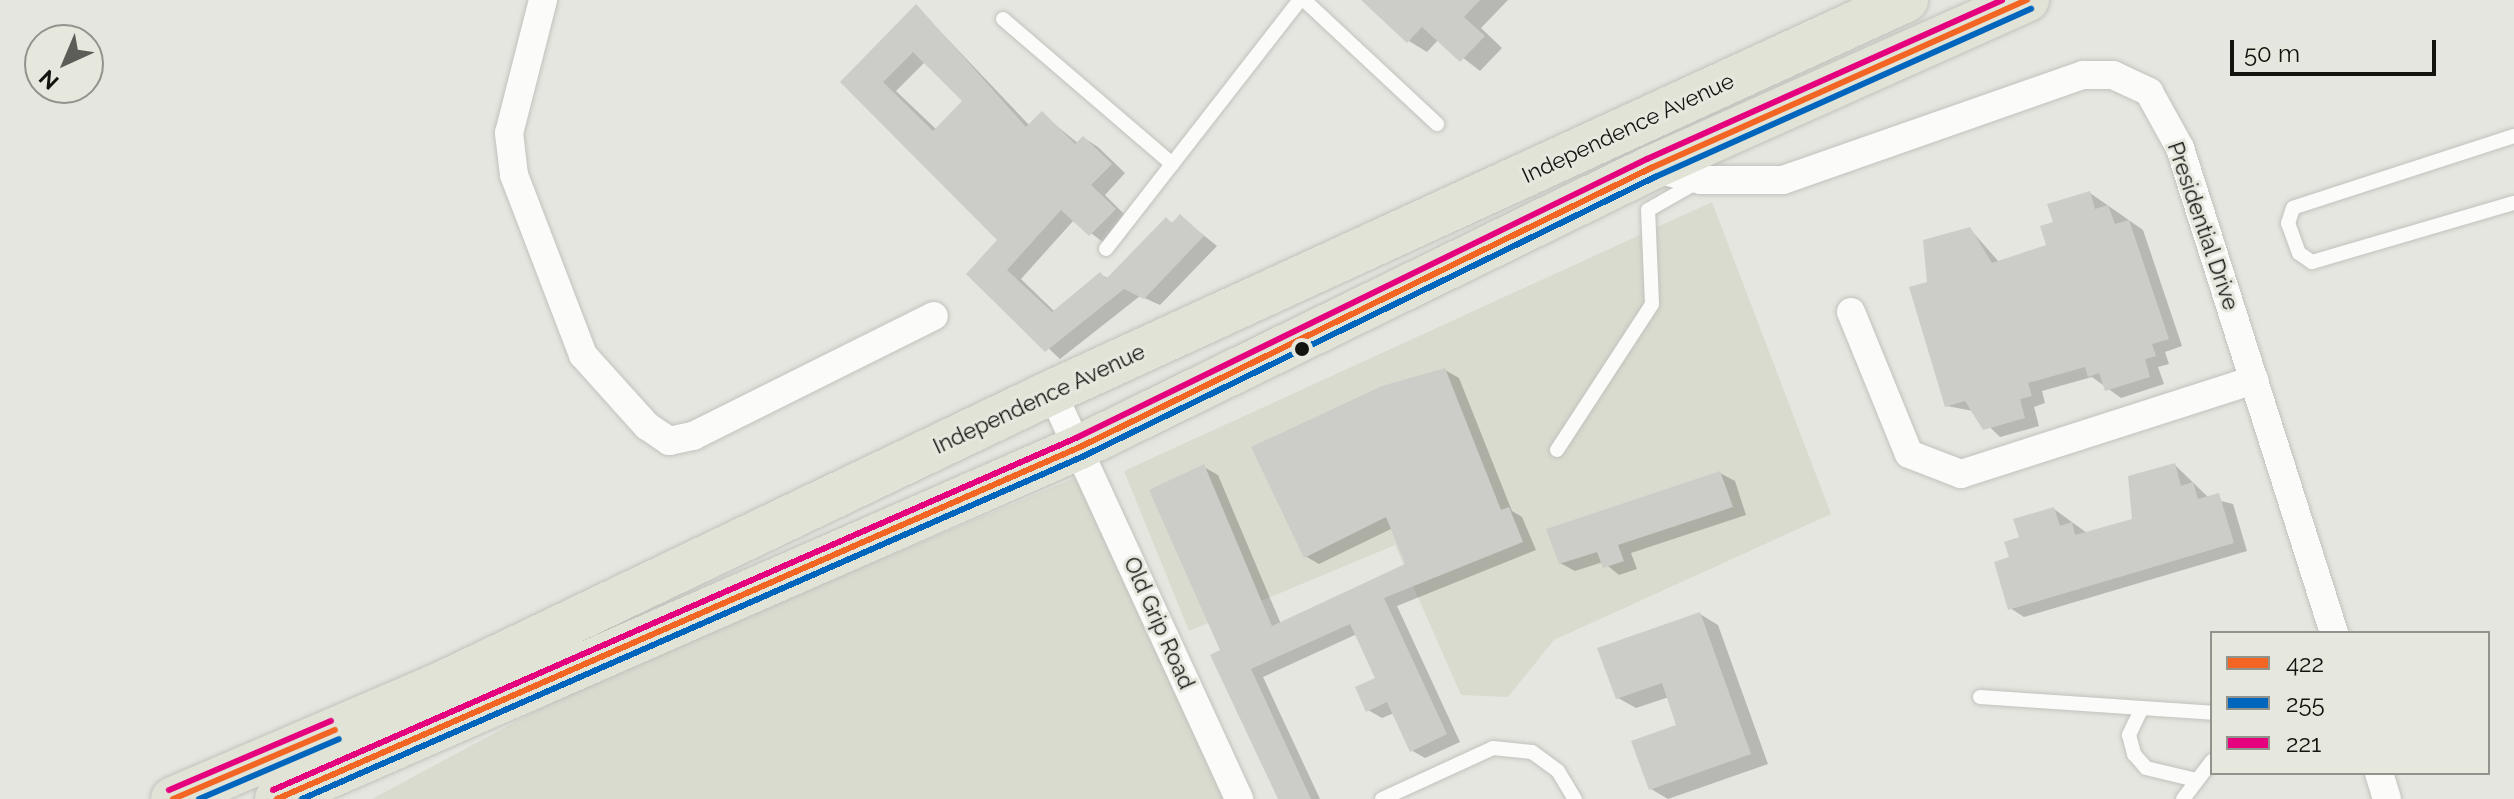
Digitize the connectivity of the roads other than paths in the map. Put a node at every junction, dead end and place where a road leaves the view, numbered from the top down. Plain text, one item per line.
1 (543, 0) edge
2 (1302, 0) edge
3 (1906, 0) edge
4 (2027, 0) edge
5 (1003, 19) dead end
6 (1437, 124) dead end
7 (2514, 136) edge
8 (1172, 164) junction
9 (1651, 168) junction
10 (1701, 180) junction
11 (2514, 203) edge
12 (1106, 249) dead end
13 (1851, 312) dead end
14 (934, 316) dead end
15 (2254, 380) junction
16 (1052, 392) junction
17 (1080, 447) junction
18 (1557, 450) dead end
19 (2333, 631) edge
20 (1980, 697) dead end
21 (2142, 708) junction
22 (2210, 713) edge
23 (2210, 763) edge
24 (2380, 775) edge
25 (2196, 780) junction
26 (173, 799) edge
27 (277, 799) edge
28 (1239, 799) edge
29 (1382, 799) edge
30 (1575, 799) edge
31 (2183, 799) edge
32 (2387, 799) edge

1 - 14 street
2 - 6 lane
2 - 8 lane
3 - 16 highway, Independence Avenue
4 - 9 highway, Independence Avenue
5 - 8 lane
7 - 11 lane
8 - 12 lane
9 - 10 street, Presidential Drive
9 - 17 highway, Independence Avenue
10 - 15 street, Presidential Drive
10 - 18 lane
13 - 15 street
15 - 19 street, Presidential Drive
16 - 17 street, Old Grip Road
16 - 26 highway, Independence Avenue
17 - 27 highway, Independence Avenue
17 - 28 street, Old Grip Road
20 - 21 lane
21 - 22 lane
21 - 25 lane
23 - 25 lane
24 - 32 street
25 - 31 lane
29 - 30 lane

